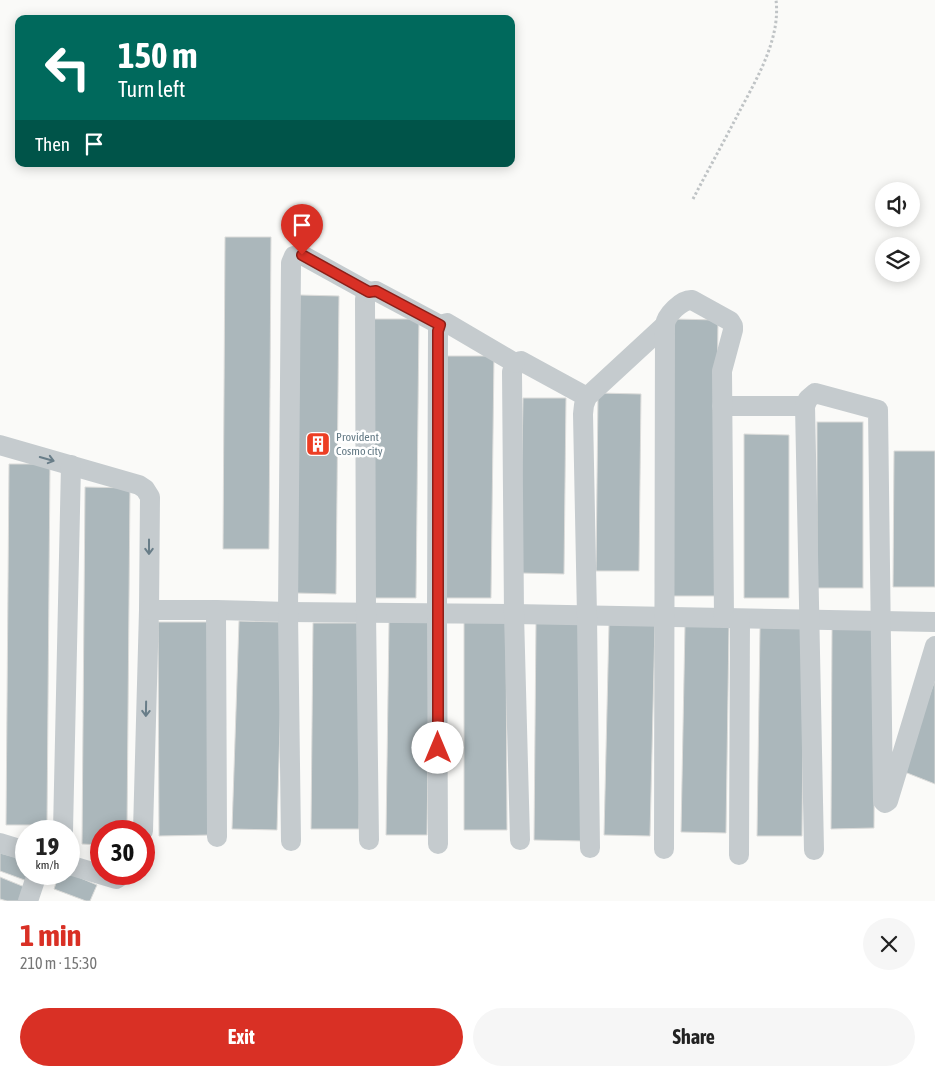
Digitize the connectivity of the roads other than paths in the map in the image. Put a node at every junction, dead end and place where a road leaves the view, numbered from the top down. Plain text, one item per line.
1 (369, 292) junction
2 (440, 325) junction
3 (665, 326) junction
4 (514, 363) junction
5 (587, 397) junction
6 (722, 406) junction
7 (804, 406) junction
8 (0, 445) edge
9 (71, 466) junction
10 (149, 610) junction
11 (216, 610) junction
12 (288, 612) junction
13 (366, 613) junction
14 (437, 614) junction
15 (514, 614) junction
16 (587, 616) junction
17 (664, 617) junction
18 (732, 619) junction
19 (810, 620) junction
20 (880, 622) junction
21 (935, 622) edge
22 (935, 646) edge
23 (63, 820) edge
24 (144, 820) edge
25 (217, 837) dead end
26 (369, 840) dead end
27 (520, 840) dead end
28 (291, 841) dead end
29 (0, 843) edge
30 (438, 844) dead end
31 (15, 848) edge
32 (590, 848) dead end
33 (664, 849) dead end
34 (814, 850) dead end
35 (739, 855) dead end
36 (33, 885) edge
37 (28, 901) edge

1 - 2 street
1 - 12 street
1 - 13 street
2 - 4 street
2 - 14 street
3 - 5 street
3 - 6 street
3 - 17 street
4 - 5 street
4 - 15 street
5 - 16 street
6 - 7 street
6 - 18 street
7 - 19 street
7 - 20 street
8 -> 9 street
9 -> 10 street
9 - 23 street
10 - 11 street
10 -> 24 street
11 - 12 street
11 - 25 street
12 - 13 street
12 - 28 street
13 - 14 street
13 - 26 street
14 - 15 street
14 - 30 street
15 - 16 street
15 - 27 street
16 - 17 street
16 - 32 street
17 - 18 street
17 - 33 street
18 - 19 street
18 - 35 street
19 - 20 street
19 - 34 street
20 - 21 street
20 - 22 street
29 - 31 street
36 - 37 street

